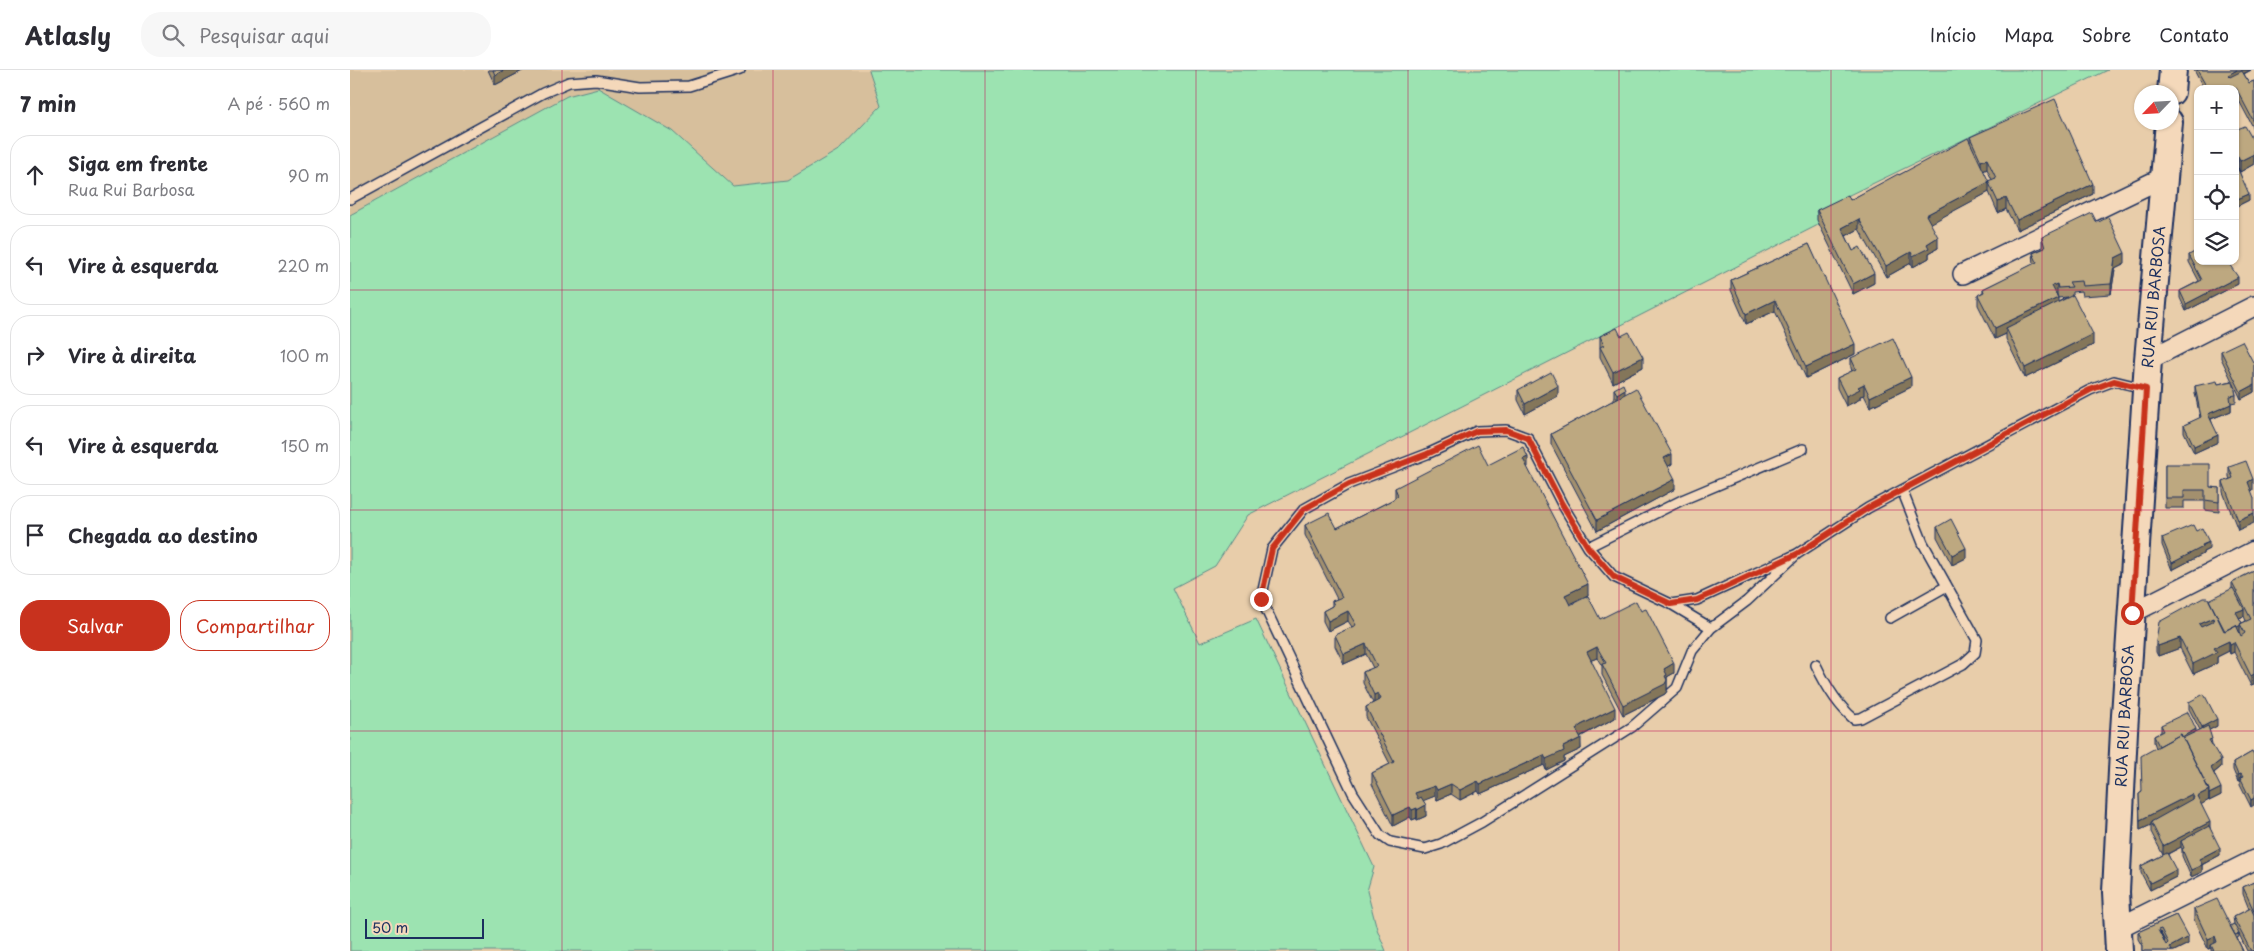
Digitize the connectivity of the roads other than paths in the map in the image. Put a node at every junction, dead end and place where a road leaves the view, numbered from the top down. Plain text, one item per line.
1 (740, 70) edge
2 (2173, 70) edge
3 (2172, 85) edge
4 (2168, 130) edge
5 (2164, 177) junction
6 (350, 199) edge
7 (1963, 274) dead end
8 (2254, 306) edge
9 (2148, 360) junction
10 (2146, 389) junction
11 (1803, 449) dead end
12 (1902, 490) junction
13 (1588, 547) junction
14 (2254, 551) edge
15 (1797, 554) junction
16 (1947, 586) junction
17 (1671, 604) junction
18 (2132, 613) junction
19 (1890, 618) dead end
20 (1711, 628) junction
21 (1816, 665) dead end
22 (2254, 860) edge
23 (2119, 939) edge

1 - 6 lane
2 - 3 main road
4 - 5 main road, RUA RUI BARBOSA
5 - 7 street
5 - 9 main road, RUA RUI BARBOSA
8 - 9 street
9 - 10 main road, RUA RUI BARBOSA
10 - 12 lane
10 - 18 main road, RUA RUI BARBOSA
11 - 13 lane
12 - 15 lane
12 - 16 lane
13 - 17 lane
13 - 20 lane
14 - 18 street
15 - 17 lane
15 - 20 lane
16 - 19 lane
16 - 21 lane
17 - 20 lane
18 - 23 main road, RUA RUI BARBOSA
22 - 23 street

